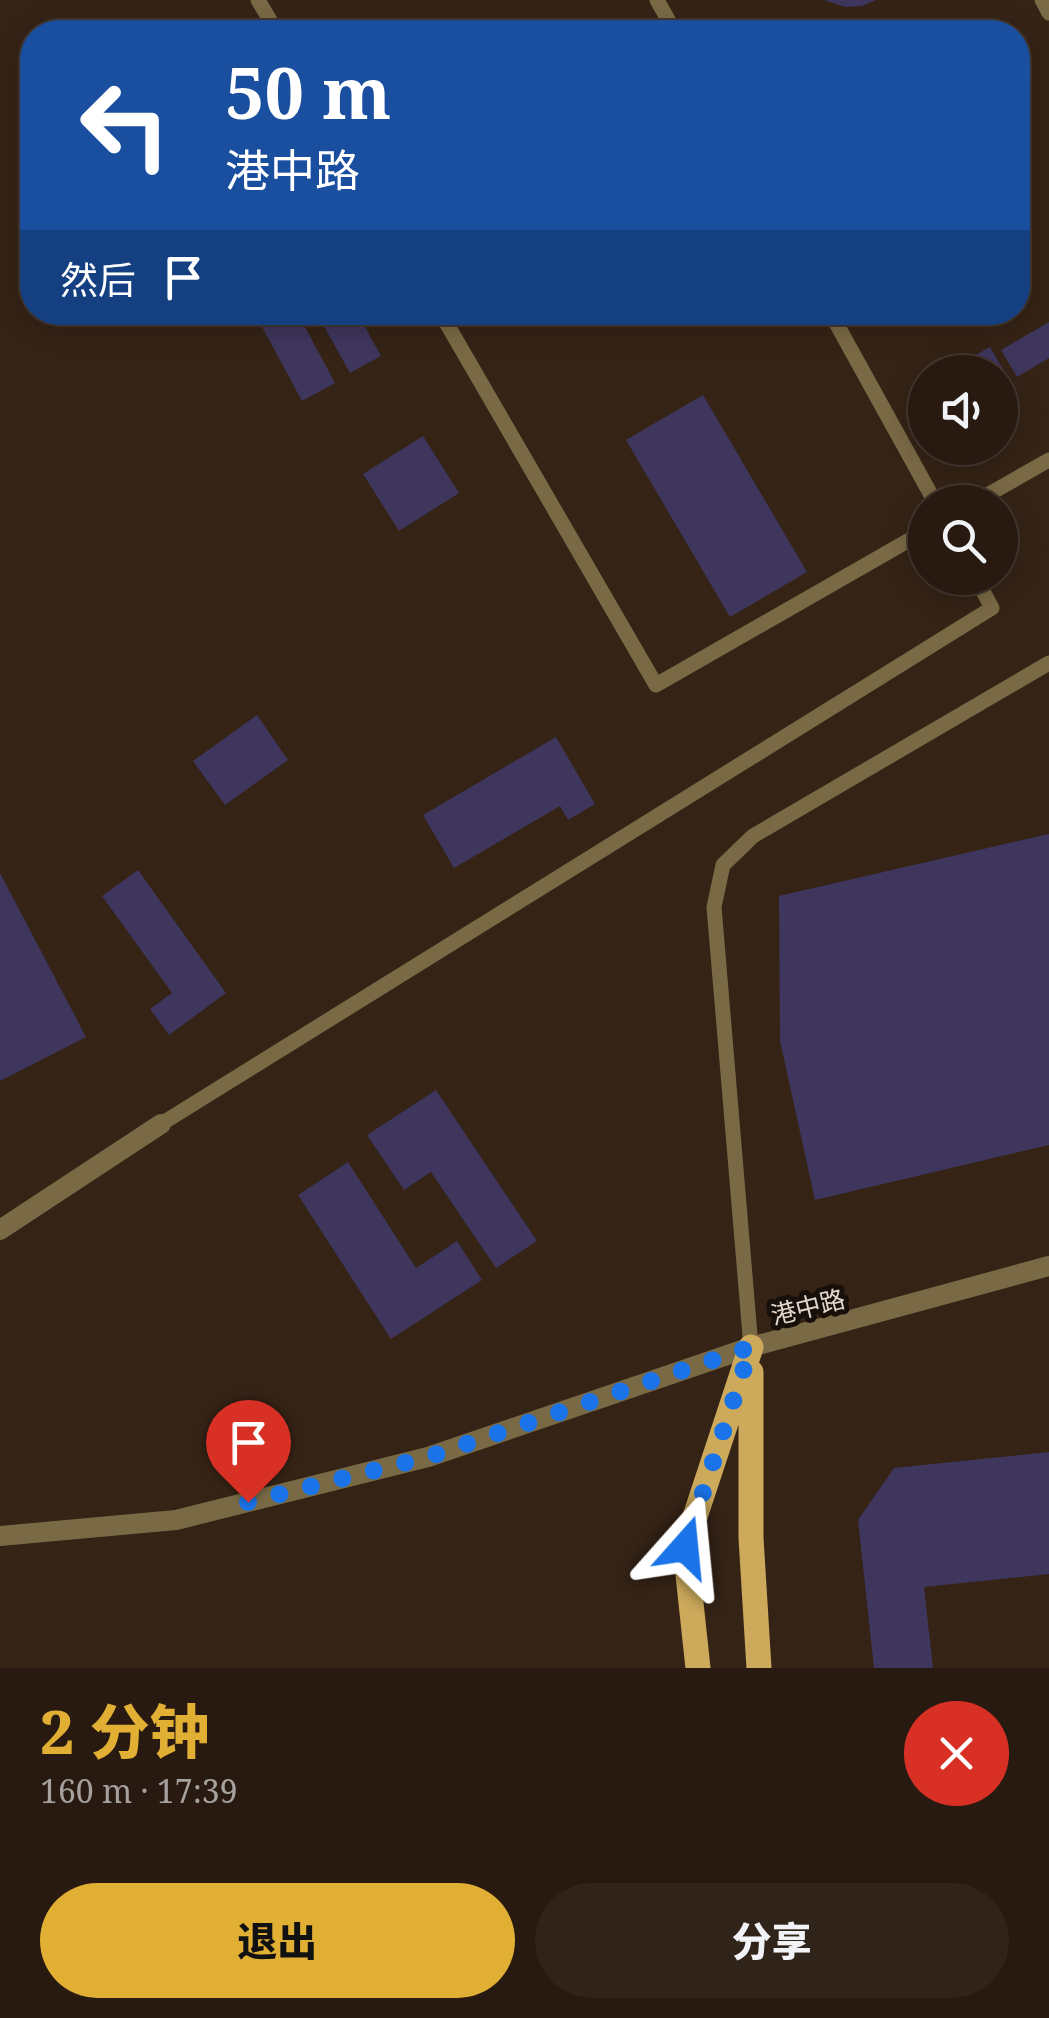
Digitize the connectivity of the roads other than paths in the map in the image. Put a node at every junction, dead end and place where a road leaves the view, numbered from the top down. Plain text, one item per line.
1 (1042, 0) edge
2 (1049, 13) edge
3 (448, 325) edge
4 (837, 325) edge
5 (1049, 460) edge
6 (925, 485) edge
7 (1005, 485) edge
8 (908, 541) edge
9 (985, 595) edge
10 (1049, 663) edge
11 (162, 1124) joint
12 (0, 1230) edge
13 (1049, 1266) edge
14 (751, 1347) junction
15 (0, 1536) edge
16 (698, 1668) edge
17 (760, 1668) edge

1 - 2 lane
3 - 8 lane
4 - 6 lane
5 - 7 lane
9 - 11 lane
10 - 14 lane
11 - 12 street
13 - 14 street, 港中路
14 - 15 street, 港中路
14 - 16 main road
14 - 17 main road

